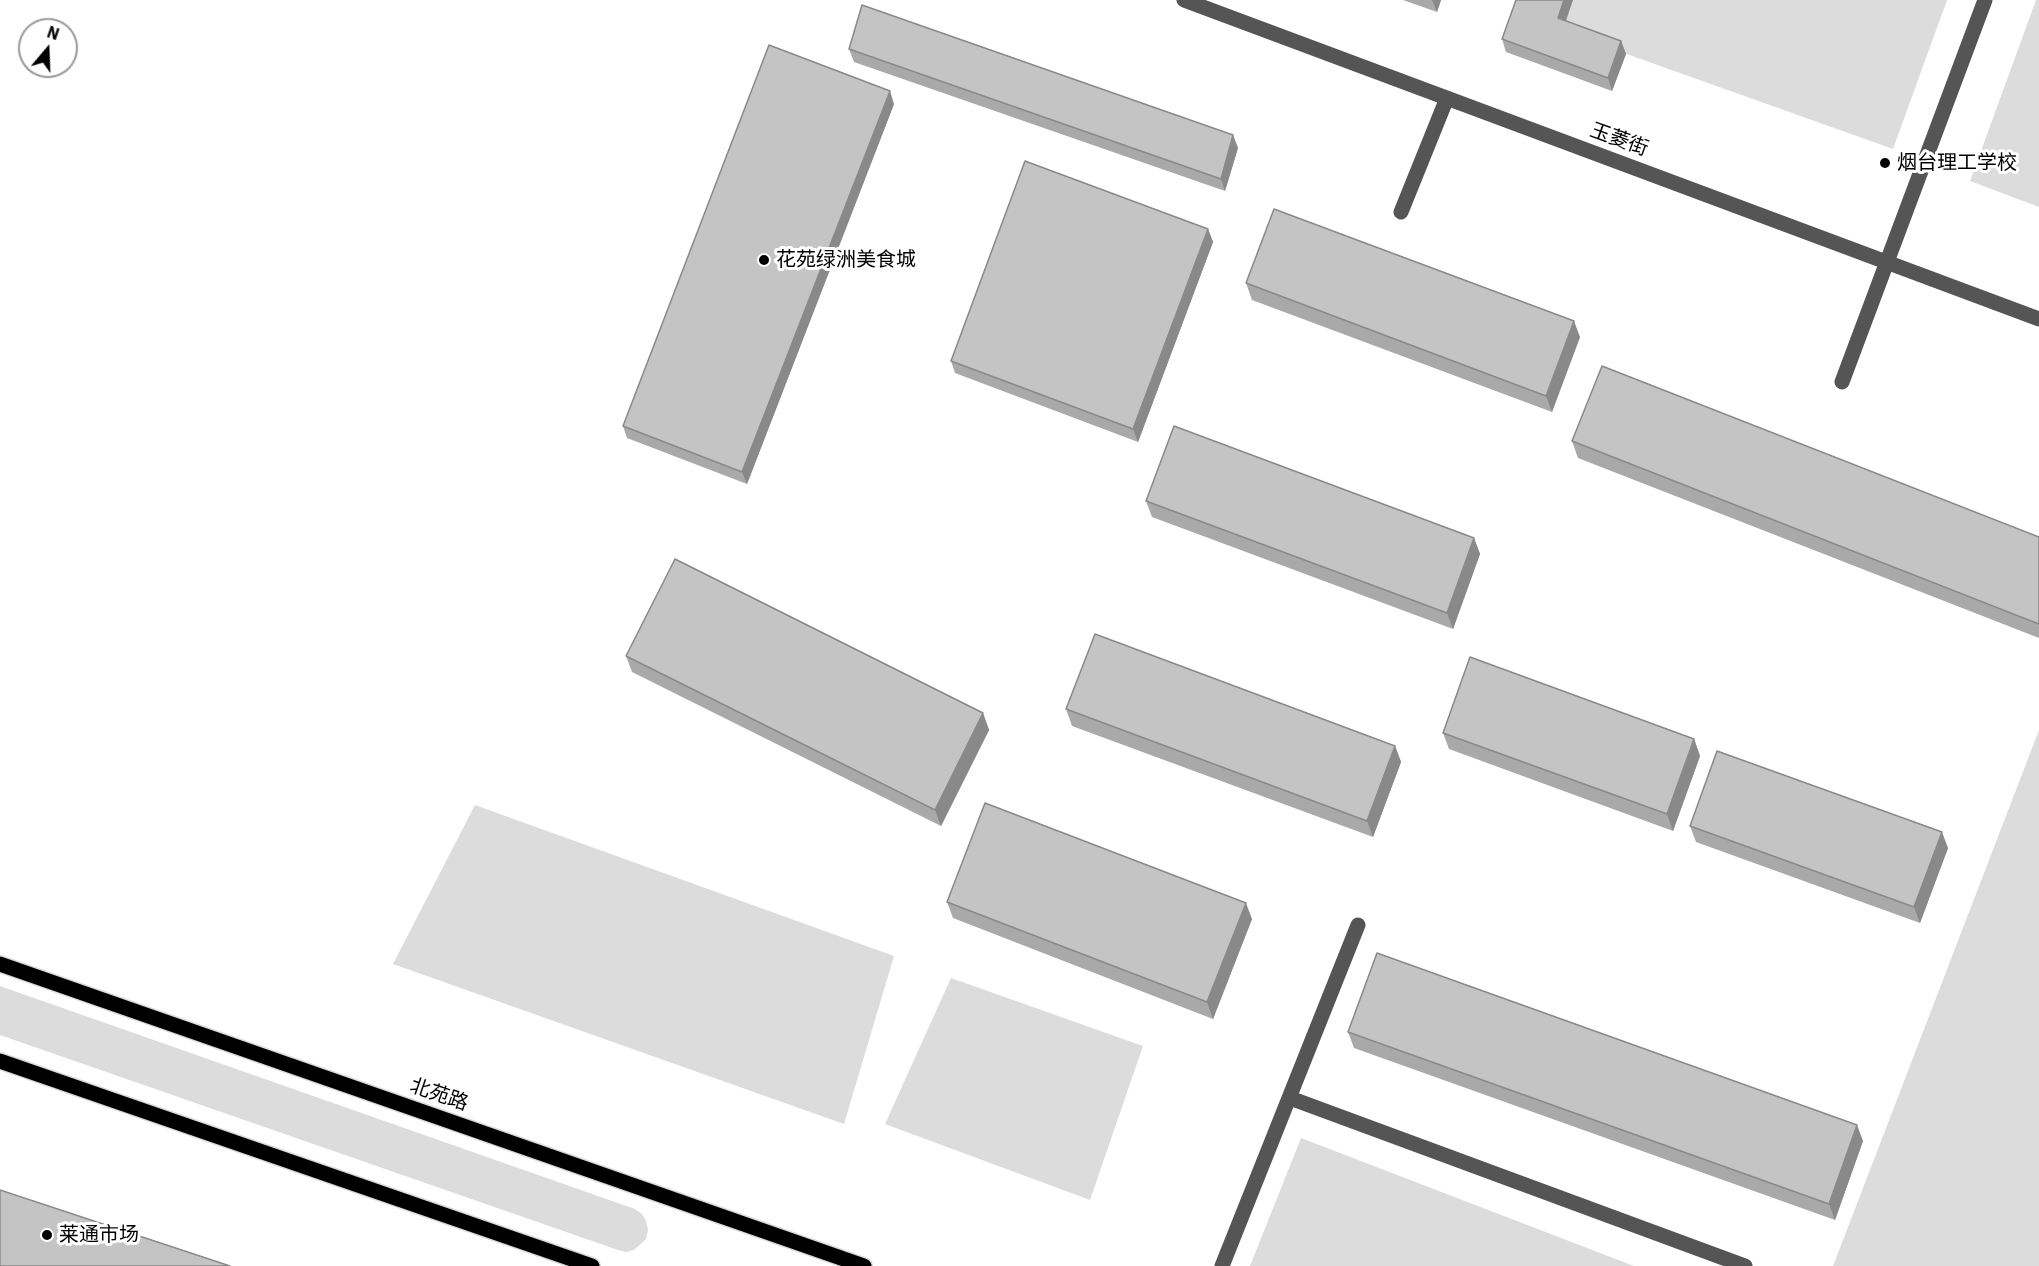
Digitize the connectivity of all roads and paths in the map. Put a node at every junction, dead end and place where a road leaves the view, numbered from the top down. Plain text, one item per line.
1 (1184, 0) edge
2 (1985, 0) edge
3 (1447, 98) junction
4 (1401, 212) dead end
5 (1888, 263) junction
6 (2039, 319) edge
7 (1842, 382) dead end
8 (1358, 925) dead end
9 (0, 964) edge
10 (0, 1061) edge
11 (1290, 1098) junction
12 (592, 1266) edge
13 (864, 1266) edge
14 (1222, 1266) edge
15 (1745, 1266) edge

1 - 3 street, 玉菱街
2 - 5 street
3 - 4 street
3 - 5 street, 玉菱街
5 - 6 street, 玉菱街
5 - 7 street
8 - 11 street
9 - 13 main road, 北苑路
10 - 12 main road
11 - 14 street
11 - 15 street

